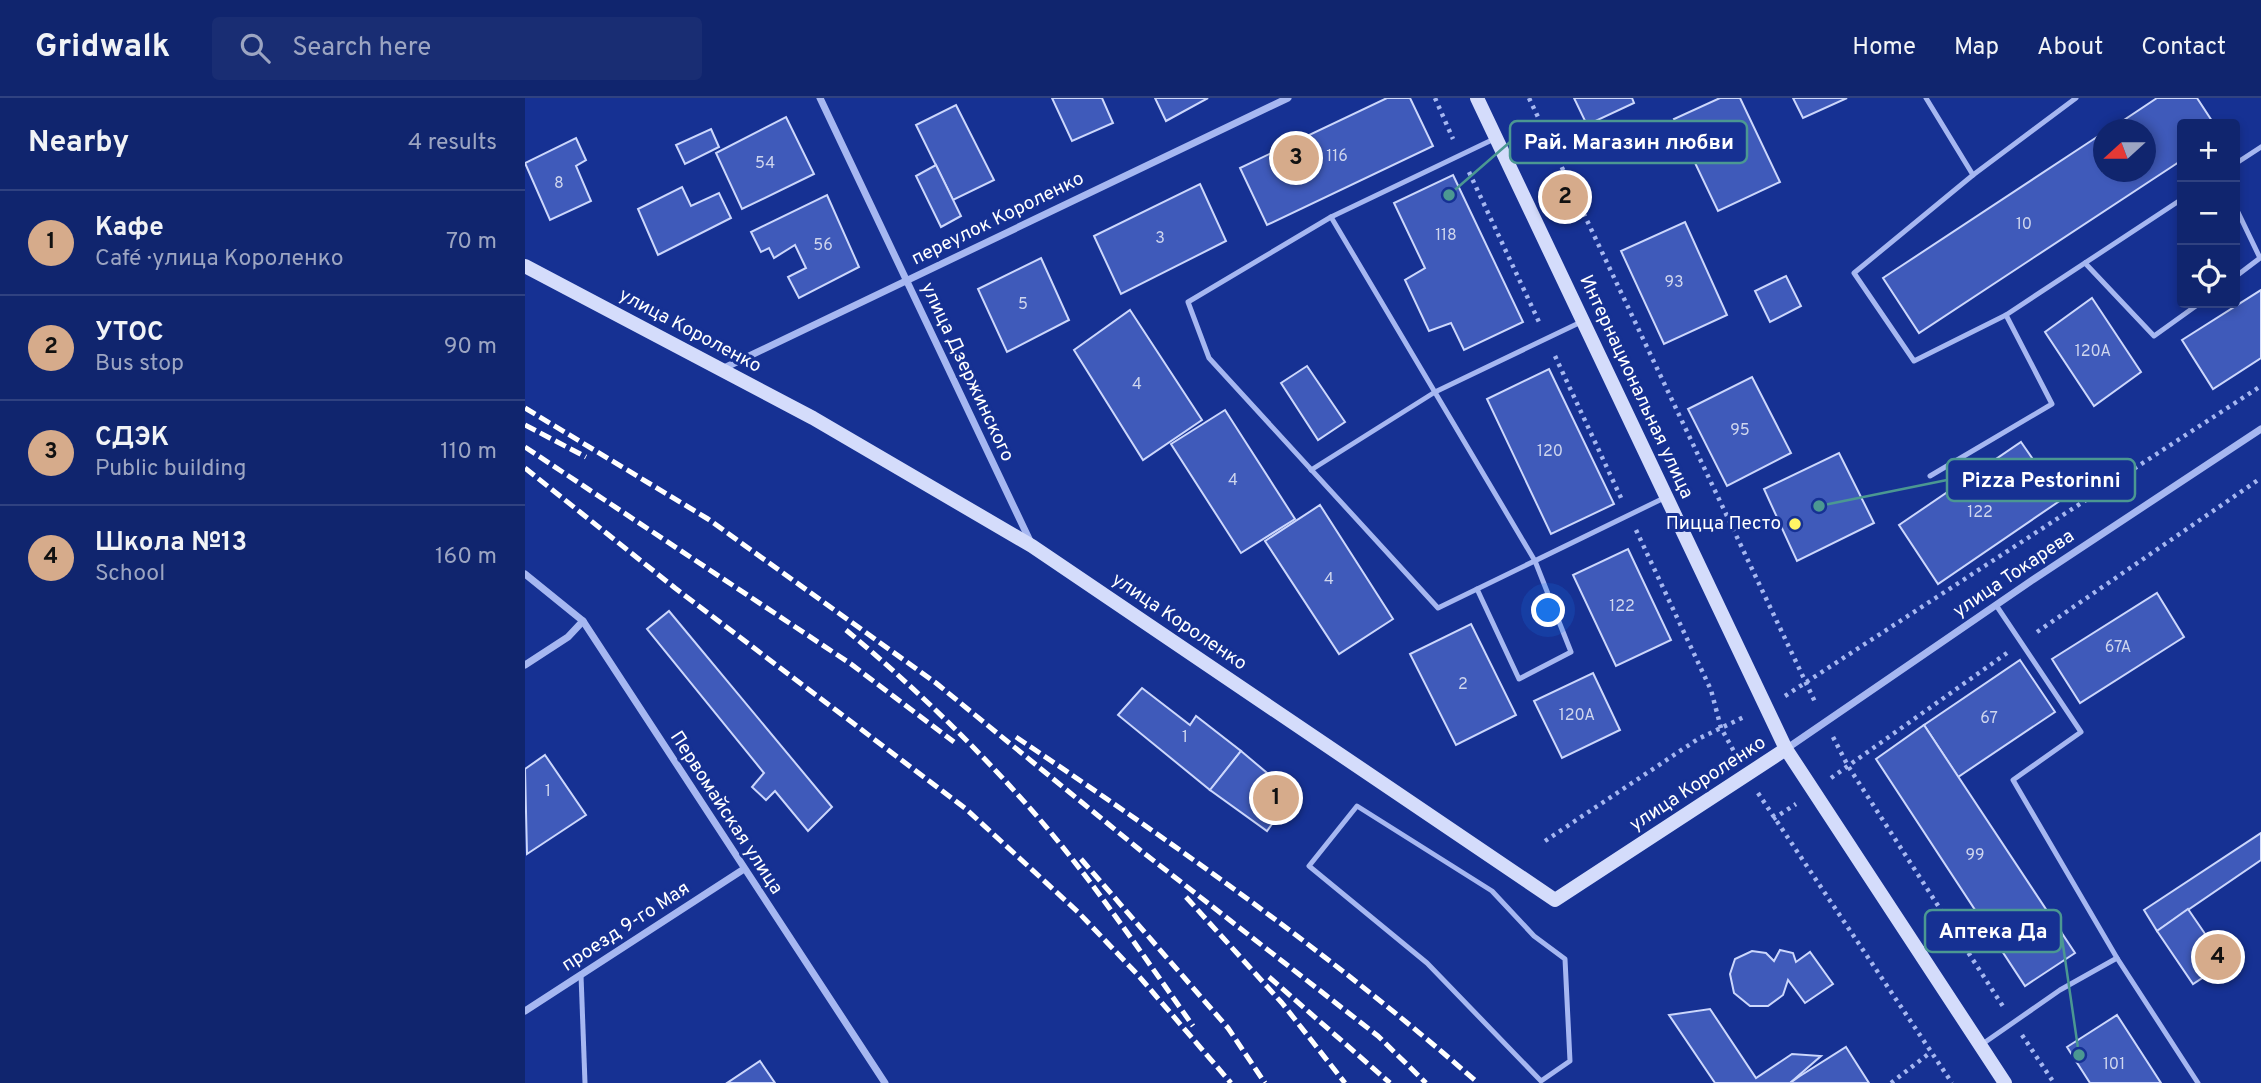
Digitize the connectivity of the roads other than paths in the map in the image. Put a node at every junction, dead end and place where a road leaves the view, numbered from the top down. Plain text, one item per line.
1 (820, 98) edge
2 (1288, 98) edge
3 (1477, 98) edge
4 (1926, 98) edge
5 (2076, 98) edge
6 (1496, 138) junction
7 (2261, 147) edge
8 (2240, 161) edge
9 (1973, 175) junction
10 (2177, 202) edge
11 (2240, 216) edge
12 (1331, 217) junction
13 (2085, 263) junction
14 (525, 266) edge
15 (2240, 273) edge
16 (906, 280) junction
17 (2193, 308) edge
18 (2006, 315) junction
19 (1583, 321) junction
20 (721, 369) junction
21 (1435, 392) junction
22 (2261, 429) edge
23 (1311, 470) junction
24 (1930, 476) dead end
25 (1667, 497) junction
26 (1032, 546) junction
27 (1535, 561) junction
28 (525, 574) edge
29 (1477, 589) junction
30 (1996, 605) junction
31 (583, 621) junction
32 (525, 665) edge
33 (1786, 749) junction
34 (1308, 866) joint
35 (744, 869) junction
36 (2117, 958) junction
37 (581, 975) junction
38 (525, 1011) edge
39 (1980, 1045) junction
40 (585, 1083) edge
41 (885, 1083) edge
42 (2005, 1083) edge
43 (2198, 1083) edge

1 - 16 street, улица Дзержинского
2 - 16 street, переулок Короленко
3 - 6 street, Интернациональная улица
4 - 9 lane
5 - 9 lane
6 - 12 lane
6 - 19 street, Интернациональная улица
7 - 8 lane
9 - 18 lane
10 - 13 lane
11 - 15 lane
12 - 21 lane
12 - 23 lane
13 - 17 lane
13 - 18 lane
14 - 20 street, улица Короленко
16 - 20 street, переулок Короленко
16 - 26 street, улица Дзержинского
18 - 24 lane
19 - 21 lane
19 - 25 street, Интернациональная улица
20 - 26 street, улица Короленко
21 - 23 lane
21 - 27 lane
22 - 30 street, улица Токарева
23 - 29 lane
25 - 27 lane
25 - 33 street, Интернациональная улица
26 - 33 street, улица Короленко
27 - 29 lane
27 - 29 lane
28 - 31 street, Первомайская улица
30 - 33 street, улица Токарева
30 - 36 lane
31 - 32 street
31 - 35 street, Первомайская улица
33 - 39 street, Интернациональная улица
34 - 34 lane
35 - 37 street, проезд 9-го Мая
35 - 41 street, Первомайская улица
36 - 39 lane
36 - 43 lane
37 - 38 street, проезд 9-го Мая
37 - 40 lane
39 - 42 street, Интернациональная улица

